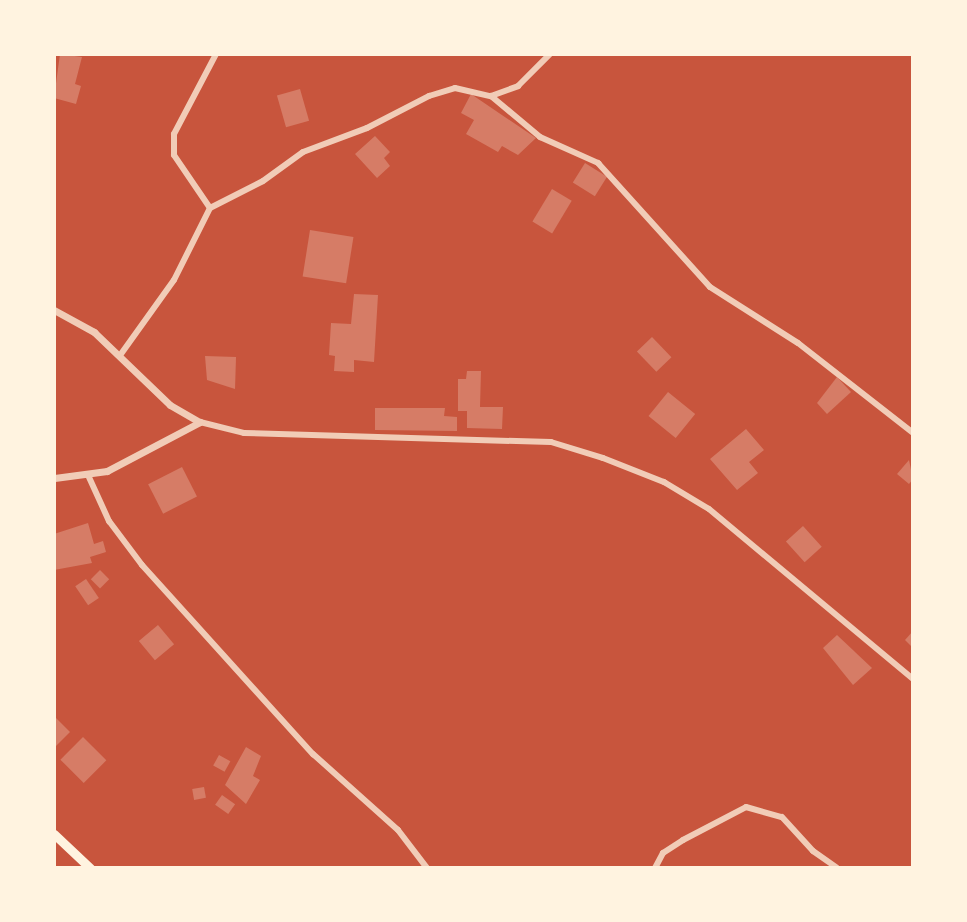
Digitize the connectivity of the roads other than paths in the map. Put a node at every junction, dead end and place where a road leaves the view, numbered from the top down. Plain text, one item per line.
1 (216, 54) edge
2 (550, 54) edge
3 (491, 96) junction
4 (210, 208) junction
5 (54, 310) edge
6 (121, 354) junction
7 (200, 422) junction
8 (913, 433) edge
9 (88, 475) junction
10 (54, 478) edge
11 (913, 679) edge
12 (54, 834) edge
13 (90, 868) edge
14 (427, 868) edge
15 (655, 868) edge
16 (837, 868) edge

1 - 4 street
2 - 3 street
3 - 4 street
3 - 8 street
4 - 6 street
5 - 6 street
6 - 7 street
7 - 9 street
7 - 11 street
9 - 10 street
9 - 14 street
12 - 13 main road
15 - 16 street

